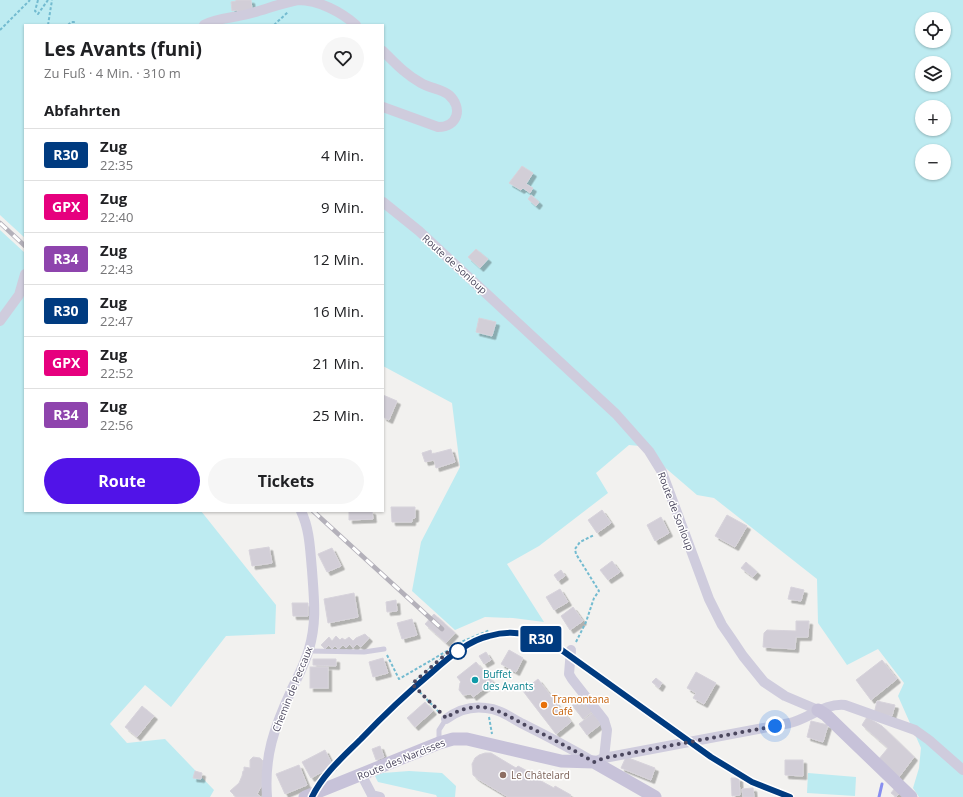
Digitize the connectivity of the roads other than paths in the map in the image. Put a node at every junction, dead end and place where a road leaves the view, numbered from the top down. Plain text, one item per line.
1 (206, 24) edge
2 (355, 24) edge
3 (384, 52) edge
4 (384, 107) edge
5 (384, 203) edge
6 (24, 278) edge
7 (0, 321) edge
8 (301, 512) edge
9 (384, 649) road end
10 (571, 650) road end
11 (309, 651) junction
12 (818, 710) junction
13 (446, 718) joint
14 (439, 743) junction
15 (599, 760) junction
16 (963, 770) edge
17 (360, 774) junction
18 (653, 796) edge
19 (268, 797) edge
20 (305, 797) edge
21 (380, 797) edge
22 (911, 797) edge

1 - 2 street
3 - 4 street
5 - 12 street, Route de Sonloup
6 - 7 street
8 - 11 street, Chemin de Peccaux
9 - 11 lane
10 - 15 street
11 - 19 street, Chemin de Peccaux
12 - 15 street
12 - 16 street
12 - 22 street, Route de Sonloup
13 - 14 lane
13 - 15 street
14 - 15 street, Route des Narcisses
14 - 17 street, Route des Narcisses
15 - 18 street
17 - 20 street, Route des Narcisses
17 - 21 street

